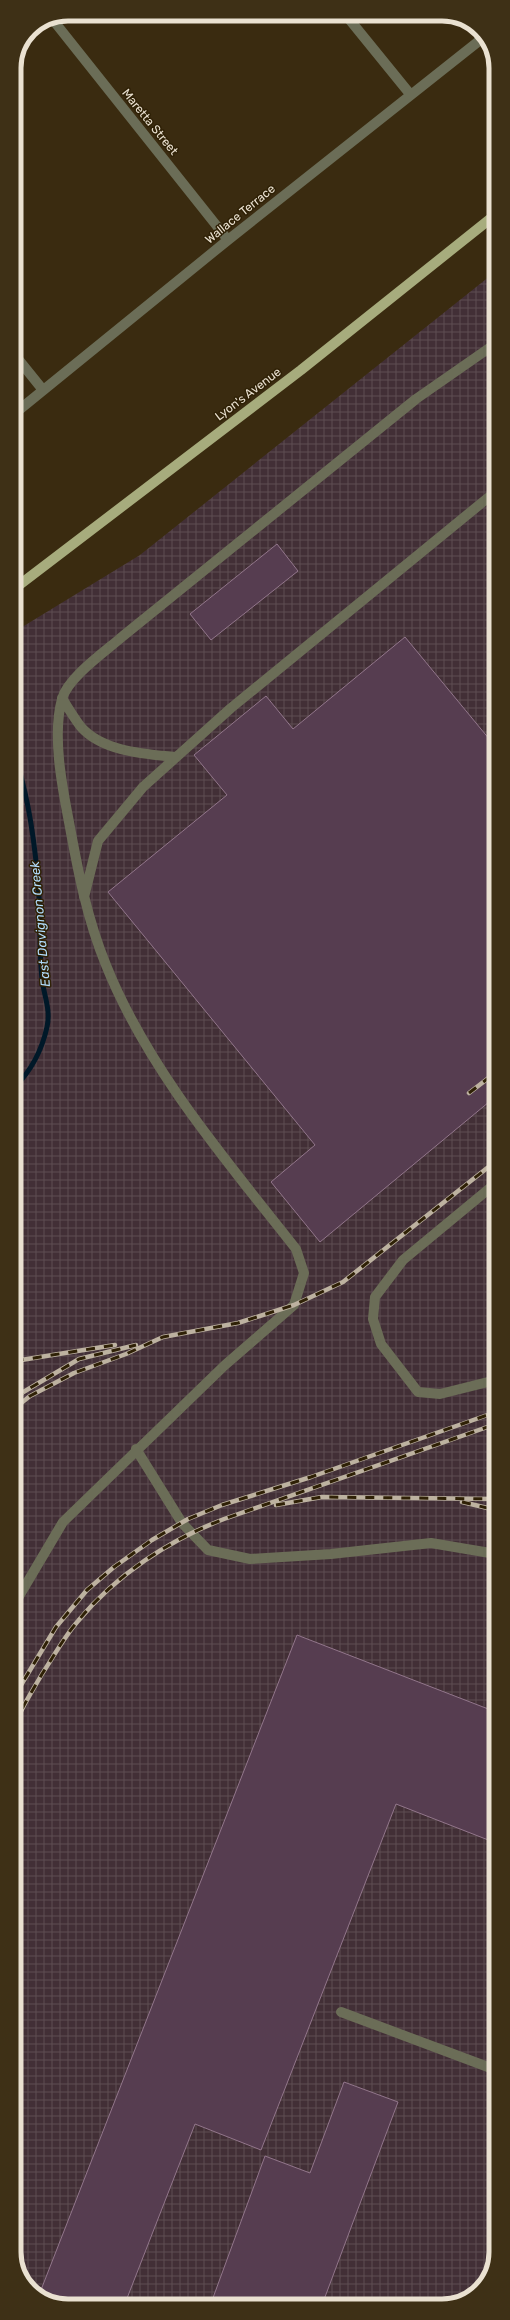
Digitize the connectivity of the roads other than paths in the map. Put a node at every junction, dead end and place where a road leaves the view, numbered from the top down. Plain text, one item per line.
1 (351, 21) edge
2 (55, 23) edge
3 (479, 40) edge
4 (410, 94) junction
5 (489, 220) edge
6 (228, 240) junction
7 (489, 348) edge
8 (21, 363) edge
9 (43, 390) junction
10 (21, 408) edge
11 (489, 497) edge
12 (21, 584) edge
13 (62, 698) junction
14 (176, 757) junction
15 (83, 900) junction
16 (489, 1189) edge
17 (489, 1382) edge
18 (136, 1449) junction
19 (489, 1553) edge
20 (21, 1593) edge
21 (341, 2012) dead end
22 (489, 2067) edge

1 - 4 street
2 - 6 street, Maretta Street
3 - 4 street, Wallace Terrace
4 - 6 street, Wallace Terrace
5 - 12 main road, Lyon's Avenue
6 - 9 street, Wallace Terrace
7 - 13 street
8 - 9 street
9 - 10 street, Wallace Terrace
11 - 14 street
13 - 14 street
13 - 15 street
14 - 15 street
15 - 18 street
16 - 17 street
18 - 19 street
18 - 20 street
21 - 22 street

